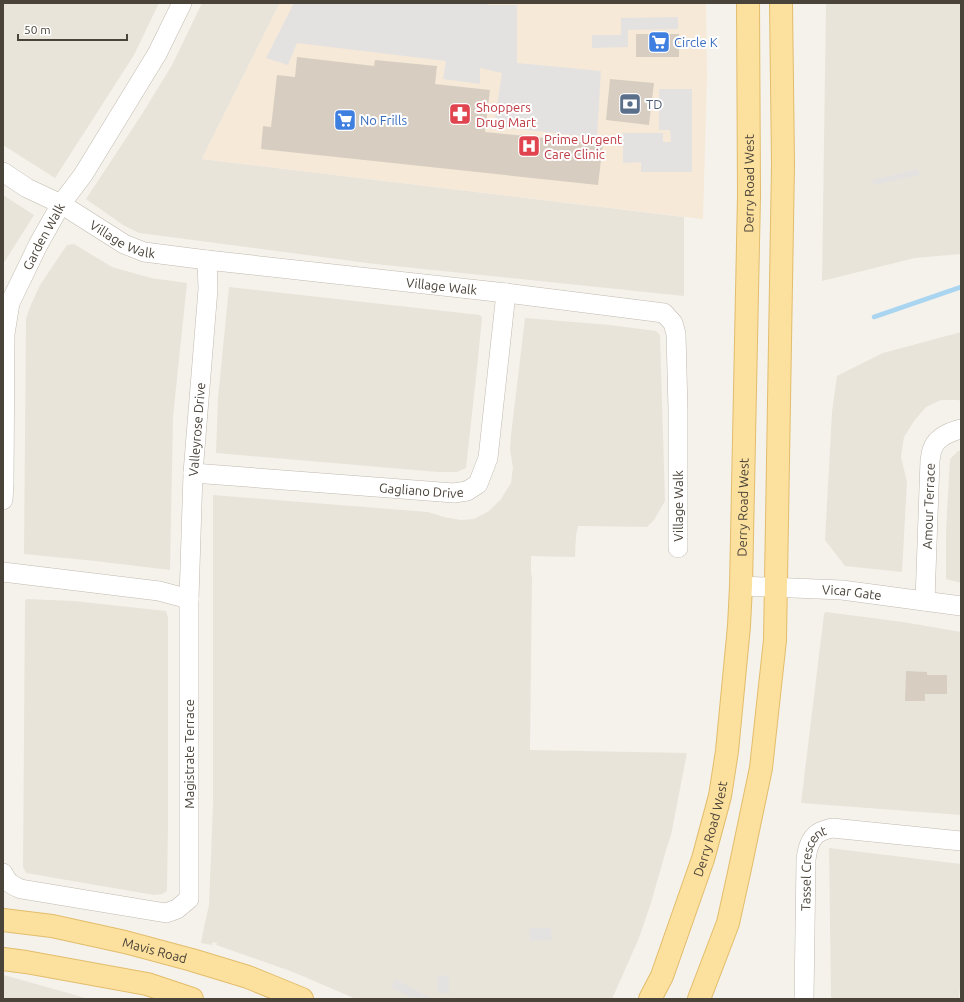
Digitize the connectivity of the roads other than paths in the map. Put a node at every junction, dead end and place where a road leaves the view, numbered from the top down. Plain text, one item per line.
1 (182, 3) edge
2 (748, 3) edge
3 (781, 3) edge
4 (3, 172) edge
5 (749, 195) junction
6 (61, 204) junction
7 (782, 230) junction
8 (208, 260) junction
9 (506, 294) junction
10 (961, 429) edge
11 (193, 473) junction
12 (3, 500) edge
13 (678, 548) dead end
14 (3, 572) edge
15 (741, 586) junction
16 (776, 587) junction
17 (189, 599) junction
18 (925, 601) junction
19 (961, 606) edge
20 (961, 841) edge
21 (3, 873) edge
22 (3, 920) edge
23 (3, 959) edge
24 (192, 999) edge
25 (302, 999) edge
26 (650, 999) edge
27 (699, 999) edge
28 (804, 999) edge

1 - 6 street, Garden Walk
2 - 5 main road, Derry Road West
3 - 7 main road
4 - 6 street, Village Walk
5 - 7 main road
5 - 15 main road, Derry Road West
6 - 8 street, Village Walk
6 - 12 street, Garden Walk
7 - 16 main road
8 - 9 street, Village Walk
8 - 11 street, Valleyrose Drive
9 - 11 street, Gagliano Drive
9 - 13 street, Village Walk
10 - 18 street, Amour Terrace
11 - 17 street, Valleyrose Drive
14 - 17 street
15 - 16 street, Vicar Gate
15 - 26 main road, Derry Road West
16 - 18 street, Vicar Gate
16 - 27 main road
17 - 21 street, Magistrate Terrace
18 - 19 street, Vicar Gate
20 - 28 street, Tassel Crescent
22 - 25 main road, Mavis Road
23 - 24 main road

